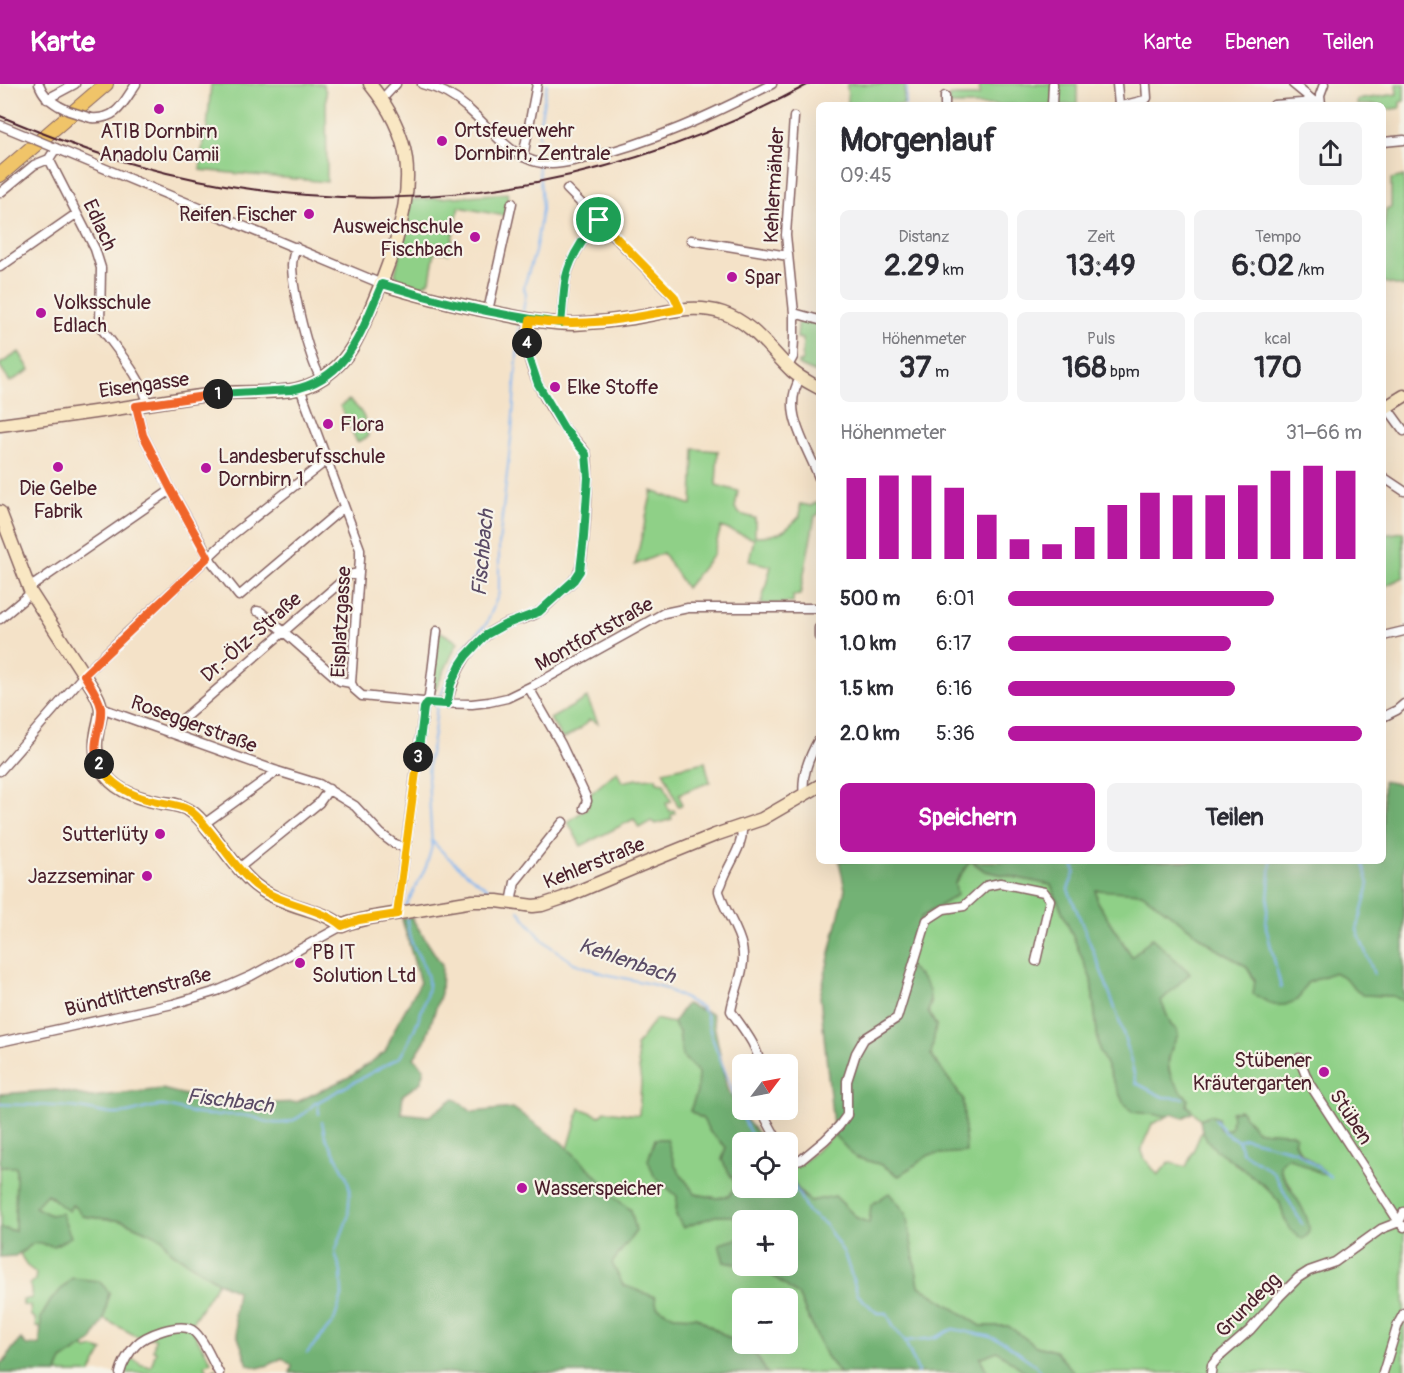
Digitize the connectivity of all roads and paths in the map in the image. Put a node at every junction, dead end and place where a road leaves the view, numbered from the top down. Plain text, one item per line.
1 (39, 84) edge
2 (75, 84) edge
3 (106, 84) edge
4 (136, 84) edge
5 (396, 84) edge
6 (422, 84) edge
7 (537, 84) edge
8 (772, 84) edge
9 (1053, 84) edge
10 (1117, 84) edge
11 (1146, 84) edge
12 (1293, 84) edge
13 (1324, 84) edge
14 (373, 85) edge
15 (47, 99) junction
16 (382, 99) junction
17 (1052, 102) edge
18 (1119, 102) edge
19 (1137, 102) edge
20 (1318, 102) edge
21 (1319, 102) edge
22 (794, 117) dead end
23 (0, 124) edge
24 (1404, 140) edge
25 (1386, 142) edge
26 (55, 147) junction
27 (523, 157) junction
28 (49, 159) junction
29 (0, 175) edge
30 (567, 189) dead end
31 (0, 193) edge
32 (512, 203) dead end
33 (76, 214) junction
34 (599, 220) junction
35 (691, 240) dead end
36 (296, 247) junction
37 (788, 256) junction
38 (0, 267) edge
39 (382, 284) junction
40 (680, 309) junction
41 (488, 311) junction
42 (794, 313) junction
43 (816, 319) edge
44 (530, 320) junction
45 (561, 323) junction
46 (788, 366) junction
47 (801, 377) junction
48 (321, 380) junction
49 (816, 386) edge
50 (300, 388) junction
51 (1404, 396) edge
52 (142, 405) junction
53 (1386, 405) edge
54 (1386, 408) edge
55 (0, 425) edge
56 (1404, 431) edge
57 (326, 462) junction
58 (816, 471) edge
59 (1386, 479) edge
60 (171, 490) junction
61 (1404, 491) edge
62 (344, 507) junction
63 (0, 512) edge
64 (3, 529) edge
65 (208, 557) junction
66 (359, 573) junction
67 (29, 590) junction
68 (816, 608) edge
69 (257, 611) dead end
70 (0, 619) edge
71 (283, 631) junction
72 (437, 631) dead end
73 (1404, 631) edge
74 (1386, 635) edge
75 (84, 675) junction
76 (353, 686) junction
77 (530, 688) junction
78 (430, 703) junction
79 (445, 704) junction
80 (1404, 705) edge
81 (101, 708) junction
82 (1386, 716) edge
83 (169, 733) junction
84 (816, 745) edge
85 (0, 771) edge
86 (276, 771) junction
87 (816, 788) edge
88 (329, 789) junction
89 (804, 796) junction
90 (585, 808) dead end
91 (563, 822) dead end
92 (204, 824) junction
93 (742, 826) junction
94 (405, 848) junction
95 (239, 868) junction
96 (511, 903) junction
97 (397, 914) junction
98 (342, 926) junction
99 (1036, 961) dead end
100 (0, 1042) edge
101 (757, 1054) edge
102 (1299, 1058) dead end
103 (798, 1161) edge
104 (1404, 1212) edge
105 (1401, 1225) edge
106 (1404, 1314) edge
107 (120, 1373) edge
108 (219, 1373) edge
109 (1211, 1373) edge
110 (1383, 1373) edge

1 - 15 street
2 - 15 street
3 - 29 main road
4 - 15 street, bridge
5 - 16 street
6 - 27 street
7 - 27 street
8 - 27 street
9 - 17 street
10 - 18 street
11 - 19 street
12 - 20 street
13 - 21 street
14 - 16 main road, Eisengasse
16 - 39 main road, Eisengasse
22 - 37 street, Kehlermähder
23 - 26 street, bridge
24 - 25 street
26 - 28 street
26 - 36 street
28 - 31 street
28 - 33 street, Edlach
30 - 34 street
32 - 41 street
33 - 38 street
33 - 52 street, Edlach
34 - 40 street
34 - 45 street
35 - 37 street, Kehlermähder
36 - 39 street
36 - 48 street
37 - 42 street, Kehlermähder
39 - 41 main road
39 - 48 main road, Eisengasse
40 - 45 main road
40 - 46 main road
41 - 44 main road
42 - 43 street
42 - 46 street, Kehlermähder
44 - 45 main road
44 - 79 street
46 - 47 main road
47 - 49 main road
47 - 58 street
48 - 50 main road, Eisengasse
50 - 52 main road, Eisengasse
50 - 57 street, Eisplatzgasse
51 - 53 main road
52 - 55 main road, Eisengasse
52 - 60 street, Edlach
54 - 56 street
57 - 62 street, Eisplatzgasse
57 - 65 street
59 - 61 street
60 - 65 street, Edlach
60 - 67 street
62 - 65 street, Edlach
62 - 66 street, Eisplatzgasse
63 - 64 main road
64 - 67 main road
65 - 75 street
66 - 71 street, Dr.-Ölz-Straße
66 - 76 street, Eisplatzgasse
67 - 70 street
67 - 75 main road
68 - 77 street, Montfortstraße
69 - 71 street, Montfortstraße
71 - 76 street, Montfortstraße
71 - 83 street, Dr.-Ölz-Straße
72 - 78 street
73 - 74 street
75 - 81 main road
75 - 85 street
76 - 78 street, Montfortstraße
77 - 79 street, Montfortstraße
77 - 90 street, Montfortstraße
78 - 79 street, Montfortstraße
78 - 94 street
80 - 82 street
81 - 83 street, Roseggerstraße
81 - 92 main road
83 - 86 street, Roseggerstraße
84 - 89 street
86 - 88 street, Roseggerstraße
86 - 92 street, Roseggerstraße
87 - 89 main road, Kehlerstraße
88 - 94 street, Roseggerstraße
88 - 95 street
89 - 93 main road, Kehlerstraße
91 - 96 street
92 - 95 main road
93 - 96 main road, Kehlerstraße
93 - 101 street
94 - 97 street
95 - 98 main road
96 - 97 main road, Kehlerstraße
97 - 98 main road, Kehlerstraße
98 - 100 street, Bündtlittenstraße
99 - 103 street
102 - 105 street, Stüben
104 - 105 street
105 - 109 street, Grundegg
106 - 110 street
107 - 108 street

